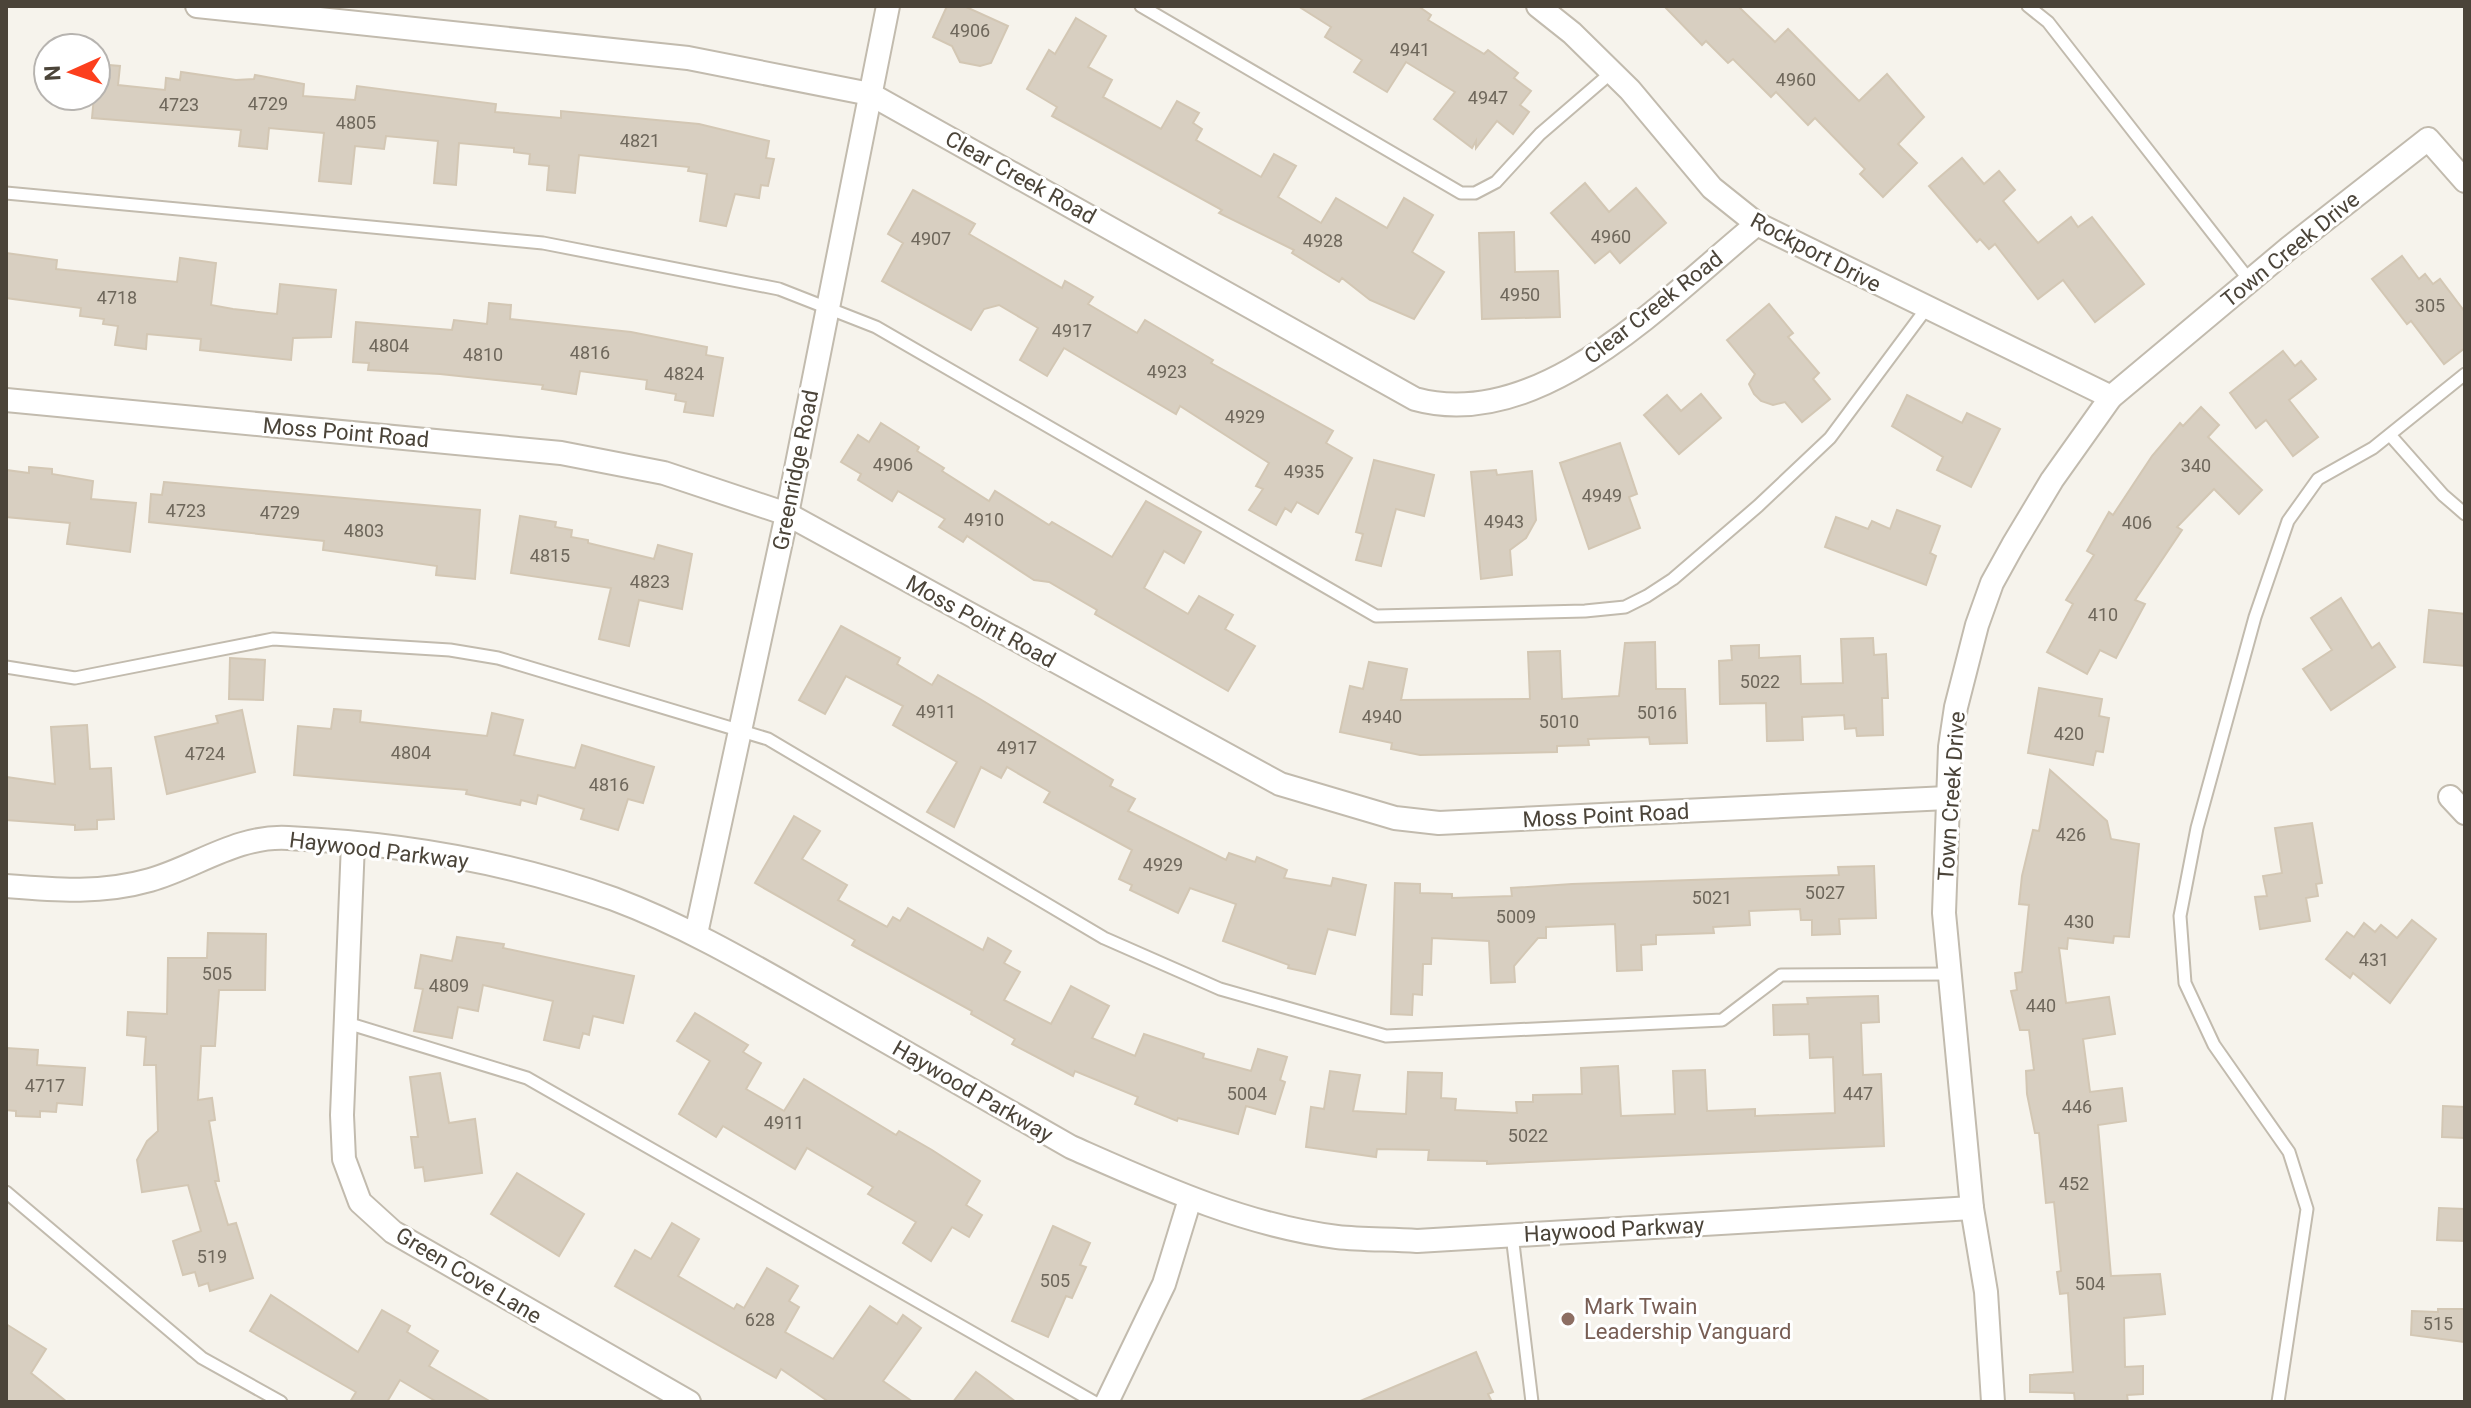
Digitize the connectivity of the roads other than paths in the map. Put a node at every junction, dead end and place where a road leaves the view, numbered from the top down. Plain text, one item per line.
1 (197, 6) edge
2 (888, 6) edge
3 (1141, 6) edge
4 (1538, 6) edge
5 (2028, 6) edge
6 (1612, 72) junction
7 (870, 94) junction
8 (2465, 181) edge
9 (6, 193) edge
10 (1757, 224) junction
11 (2250, 281) junction
12 (828, 305) junction
13 (1926, 309) junction
14 (2465, 374) edge
15 (2111, 397) junction
16 (6, 400) edge
17 (2390, 435) junction
18 (787, 514) junction
19 (2465, 514) edge
20 (6, 667) edge
21 (742, 729) junction
22 (1947, 798) junction
23 (353, 843) junction
24 (6, 886) edge
25 (696, 934) junction
26 (1947, 974) junction
27 (347, 1023) junction
28 (6, 1192) edge
29 (1190, 1199) junction
30 (1972, 1208) junction
31 (1512, 1235) junction
32 (281, 1402) edge
33 (689, 1402) edge
34 (1094, 1402) edge
35 (1107, 1402) edge
36 (1532, 1402) edge
37 (1993, 1402) edge
38 (2278, 1402) edge

1 - 7 street, Clear Creek Road
2 - 7 street, Greenridge Road
3 - 6 lane
4 - 6 street, Rockport Drive
5 - 11 lane
6 - 10 street, Rockport Drive
7 - 10 street, Clear Creek Road
7 - 12 street, Greenridge Road
8 - 11 street, Town Creek Drive
9 - 12 lane
10 - 13 street, Rockport Drive
11 - 15 street, Town Creek Drive
12 - 13 lane
12 - 18 street, Greenridge Road
13 - 15 street, Rockport Drive
14 - 17 lane
15 - 22 street, Town Creek Drive
16 - 18 street, Moss Point Road
17 - 19 lane
17 - 38 lane
18 - 21 street, Greenridge Road
18 - 22 street, Moss Point Road
20 - 21 lane
21 - 25 street, Greenridge Road
21 - 26 lane
22 - 26 street, Town Creek Drive
23 - 24 street, Haywood Parkway
23 - 25 street, Haywood Parkway
23 - 27 street, Green Cove Lane
25 - 29 street, Haywood Parkway
26 - 30 street, Town Creek Drive
27 - 33 street, Green Cove Lane
27 - 34 lane
28 - 32 lane
29 - 31 street, Haywood Parkway
29 - 35 street
30 - 31 street, Haywood Parkway
30 - 37 street, Town Creek Drive
31 - 36 lane

